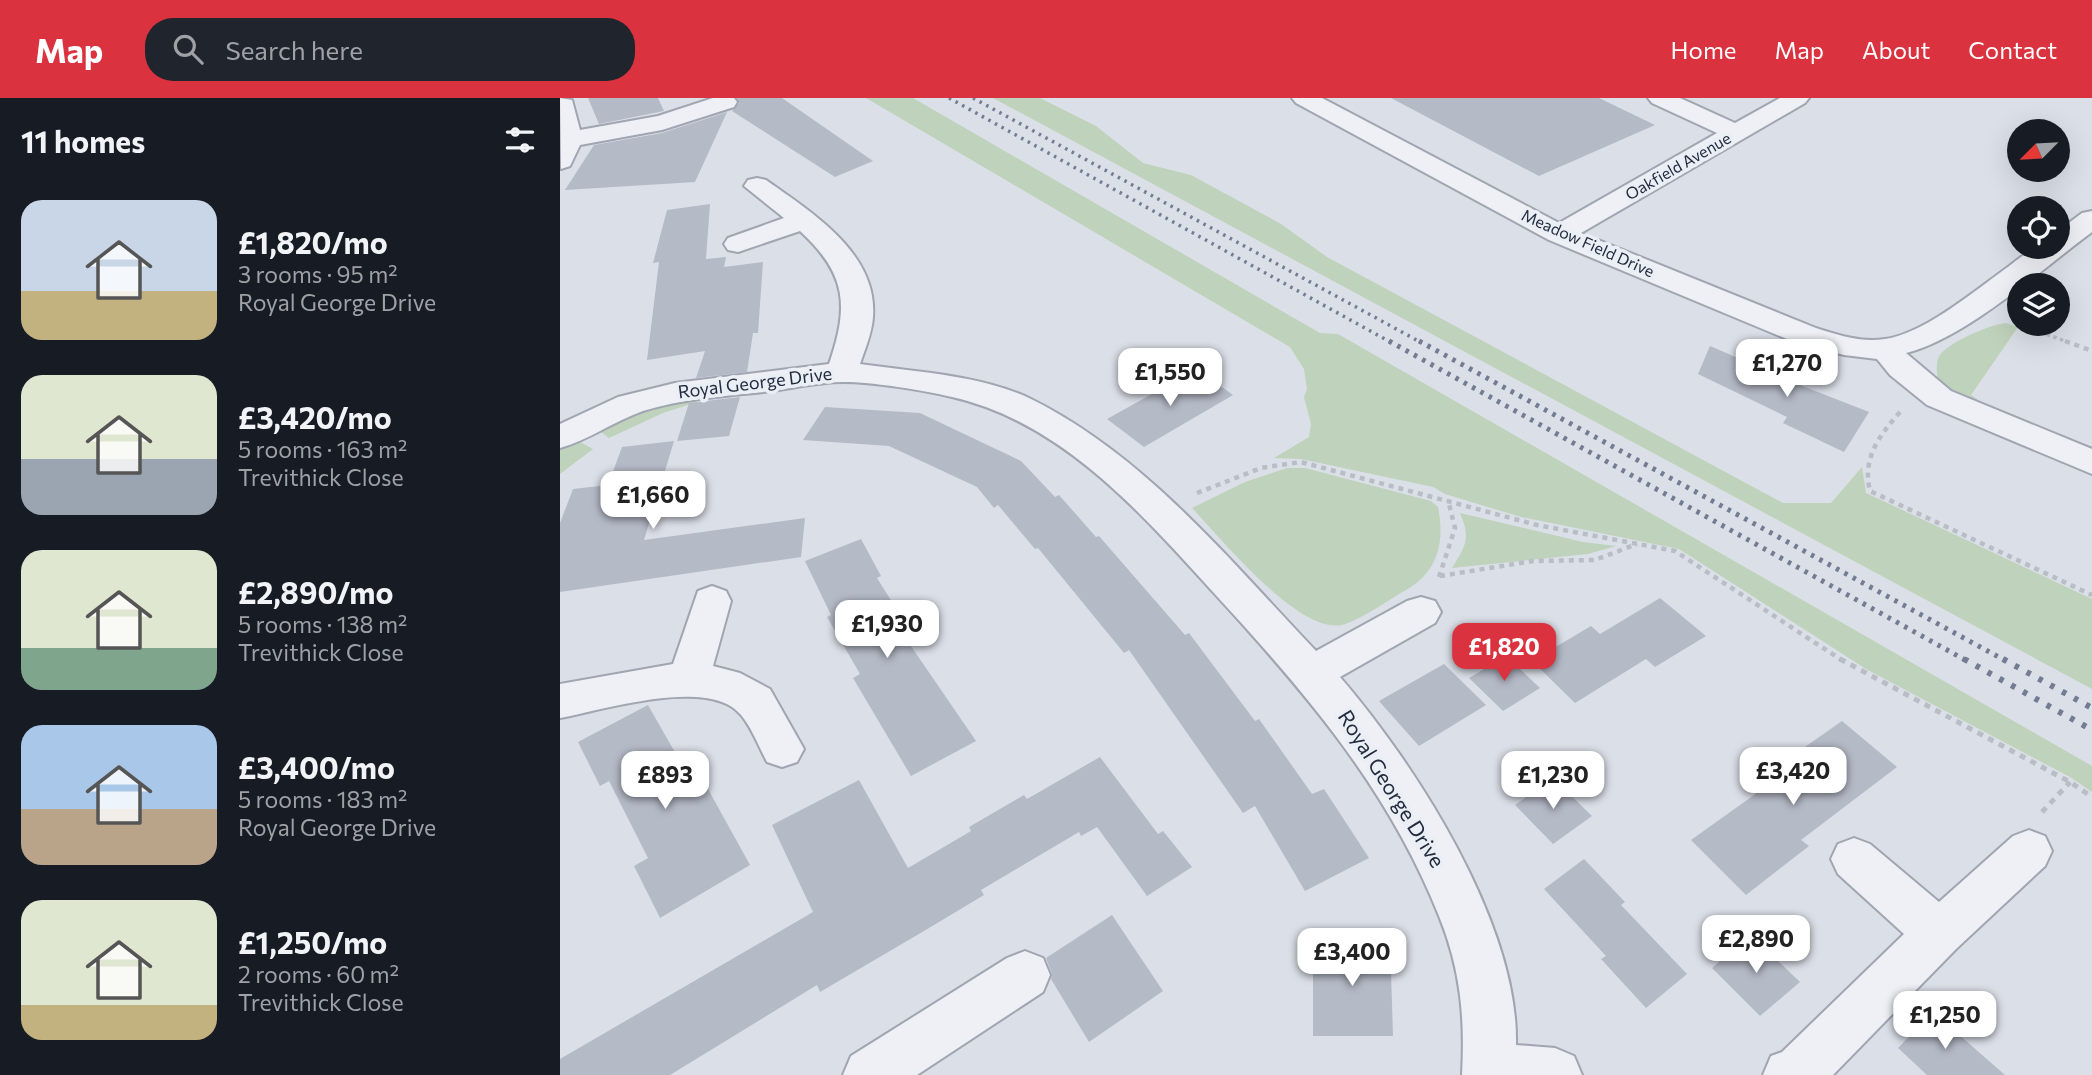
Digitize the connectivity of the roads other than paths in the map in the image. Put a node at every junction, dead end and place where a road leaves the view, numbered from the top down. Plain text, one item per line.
1 (1304, 98) edge
2 (1660, 98) edge
3 (1797, 98) edge
4 (560, 100) edge
5 (725, 102) dead end
6 (1735, 132) junction
7 (565, 151) edge
8 (757, 186) dead end
9 (2092, 219) edge
10 (803, 220) junction
11 (1559, 234) junction
12 (2070, 235) edge
13 (738, 244) dead end
14 (2037, 259) edge
15 (1886, 349) junction
16 (842, 372) junction
17 (560, 437) edge
18 (2092, 462) edge
19 (1425, 598) road end
20 (712, 601) dead end
21 (1312, 673) junction
22 (689, 678) junction
23 (560, 701) edge
24 (782, 749) dead end
25 (2029, 851) dead end
26 (1854, 859) dead end
27 (1939, 933) junction
28 (1025, 975) dead end
29 (921, 1061) edge
30 (1489, 1072) edge
31 (1798, 1074) edge
32 (870, 1075) edge
33 (1555, 1075) edge

1 - 11 street, Meadow Field Drive
2 - 6 street
3 - 6 street, Oakfield Avenue
4 - 7 street
5 - 7 street
6 - 11 street, Oakfield Avenue
8 - 10 street
9 - 12 street
10 - 13 street
10 - 16 street
11 - 15 street, Meadow Field Drive
14 - 15 street, Meadow Field Drive
15 - 18 street
16 - 17 street, Royal George Drive
16 - 21 street, Royal George Drive
19 - 21 street
20 - 22 street
21 - 30 street, Royal George Drive
22 - 23 street
22 - 24 street
25 - 27 street
26 - 27 street
27 - 31 street
28 - 29 street
29 - 32 street
30 - 33 street

